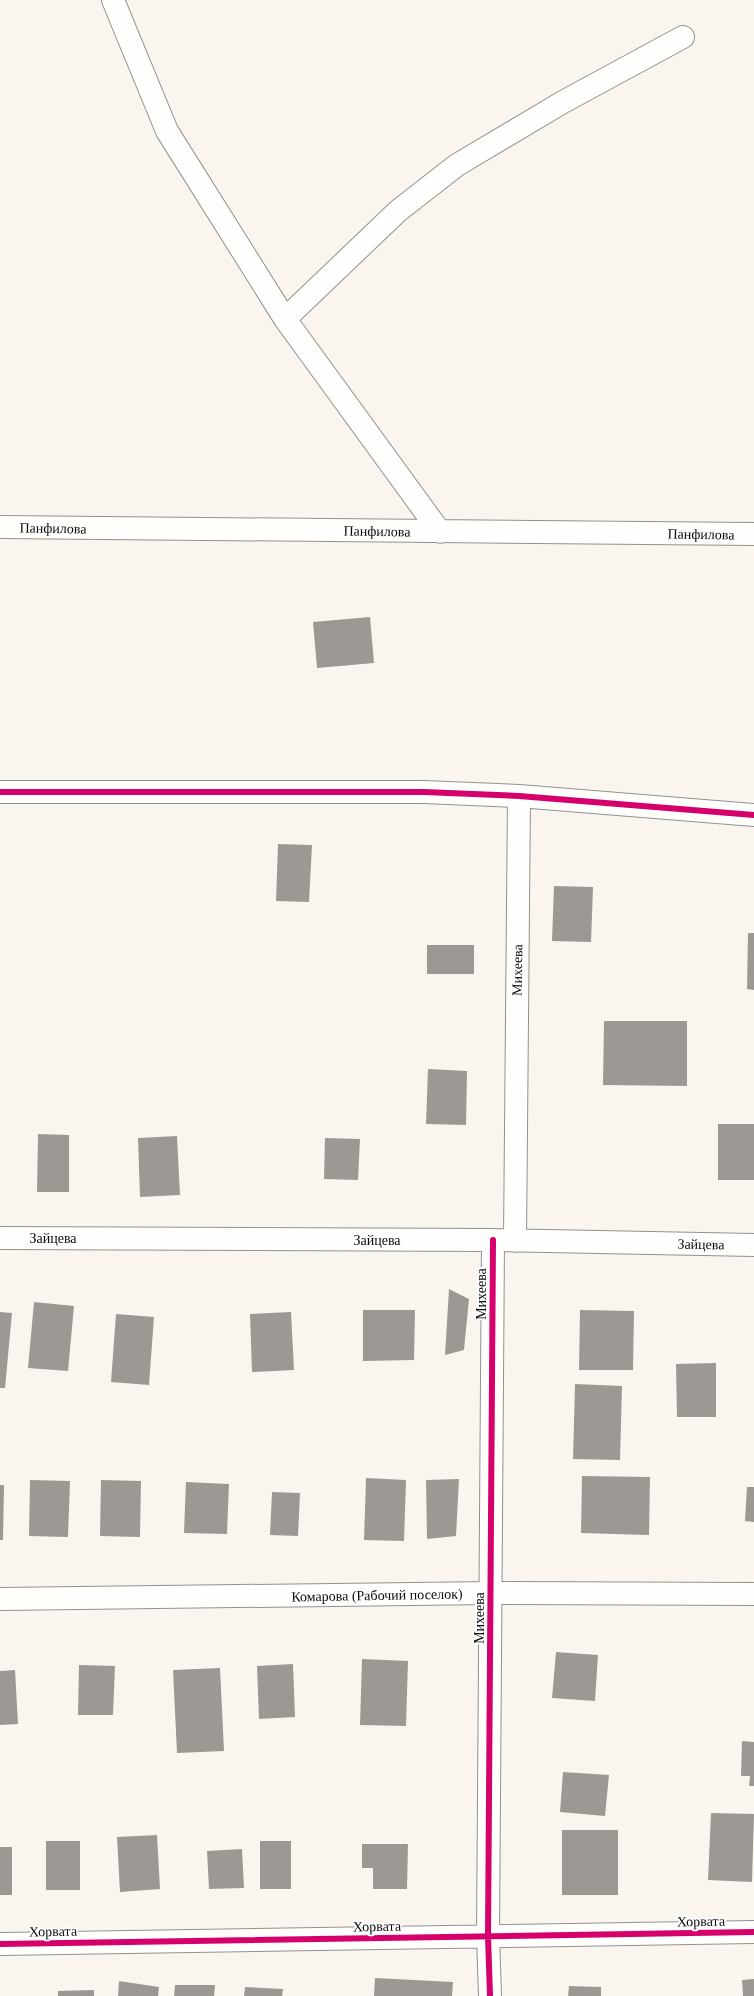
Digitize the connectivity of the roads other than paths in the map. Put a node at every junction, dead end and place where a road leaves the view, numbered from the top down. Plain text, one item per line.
1 (113, 0) edge
2 (683, 37) dead end
3 (285, 319) junction
4 (0, 527) edge
5 (440, 532) junction
6 (754, 534) edge
7 (0, 792) edge
8 (519, 796) junction
9 (754, 815) edge
10 (0, 1238) edge
11 (493, 1240) junction
12 (515, 1241) junction
13 (754, 1245) edge
14 (491, 1593) junction
15 (754, 1594) edge
16 (0, 1599) edge
17 (754, 1932) edge
18 (488, 1936) junction
19 (0, 1944) edge
20 (490, 1996) edge

1 - 3 street
2 - 3 street
3 - 5 street
4 - 5 street, Панфилова
5 - 6 street, Панфилова
7 - 8 street
8 - 9 street
8 - 12 street, Михеева
10 - 11 street, Зайцева
11 - 12 street, Зайцева
11 - 14 street, Михеева
12 - 13 street, Зайцева
14 - 15 street, Комарова (Рабочий поселок)
14 - 16 street, Комарова (Рабочий поселок)
14 - 18 street, Михеева
17 - 18 street, Хорвата
18 - 19 street, Хорвата
18 - 20 street, Михеева

